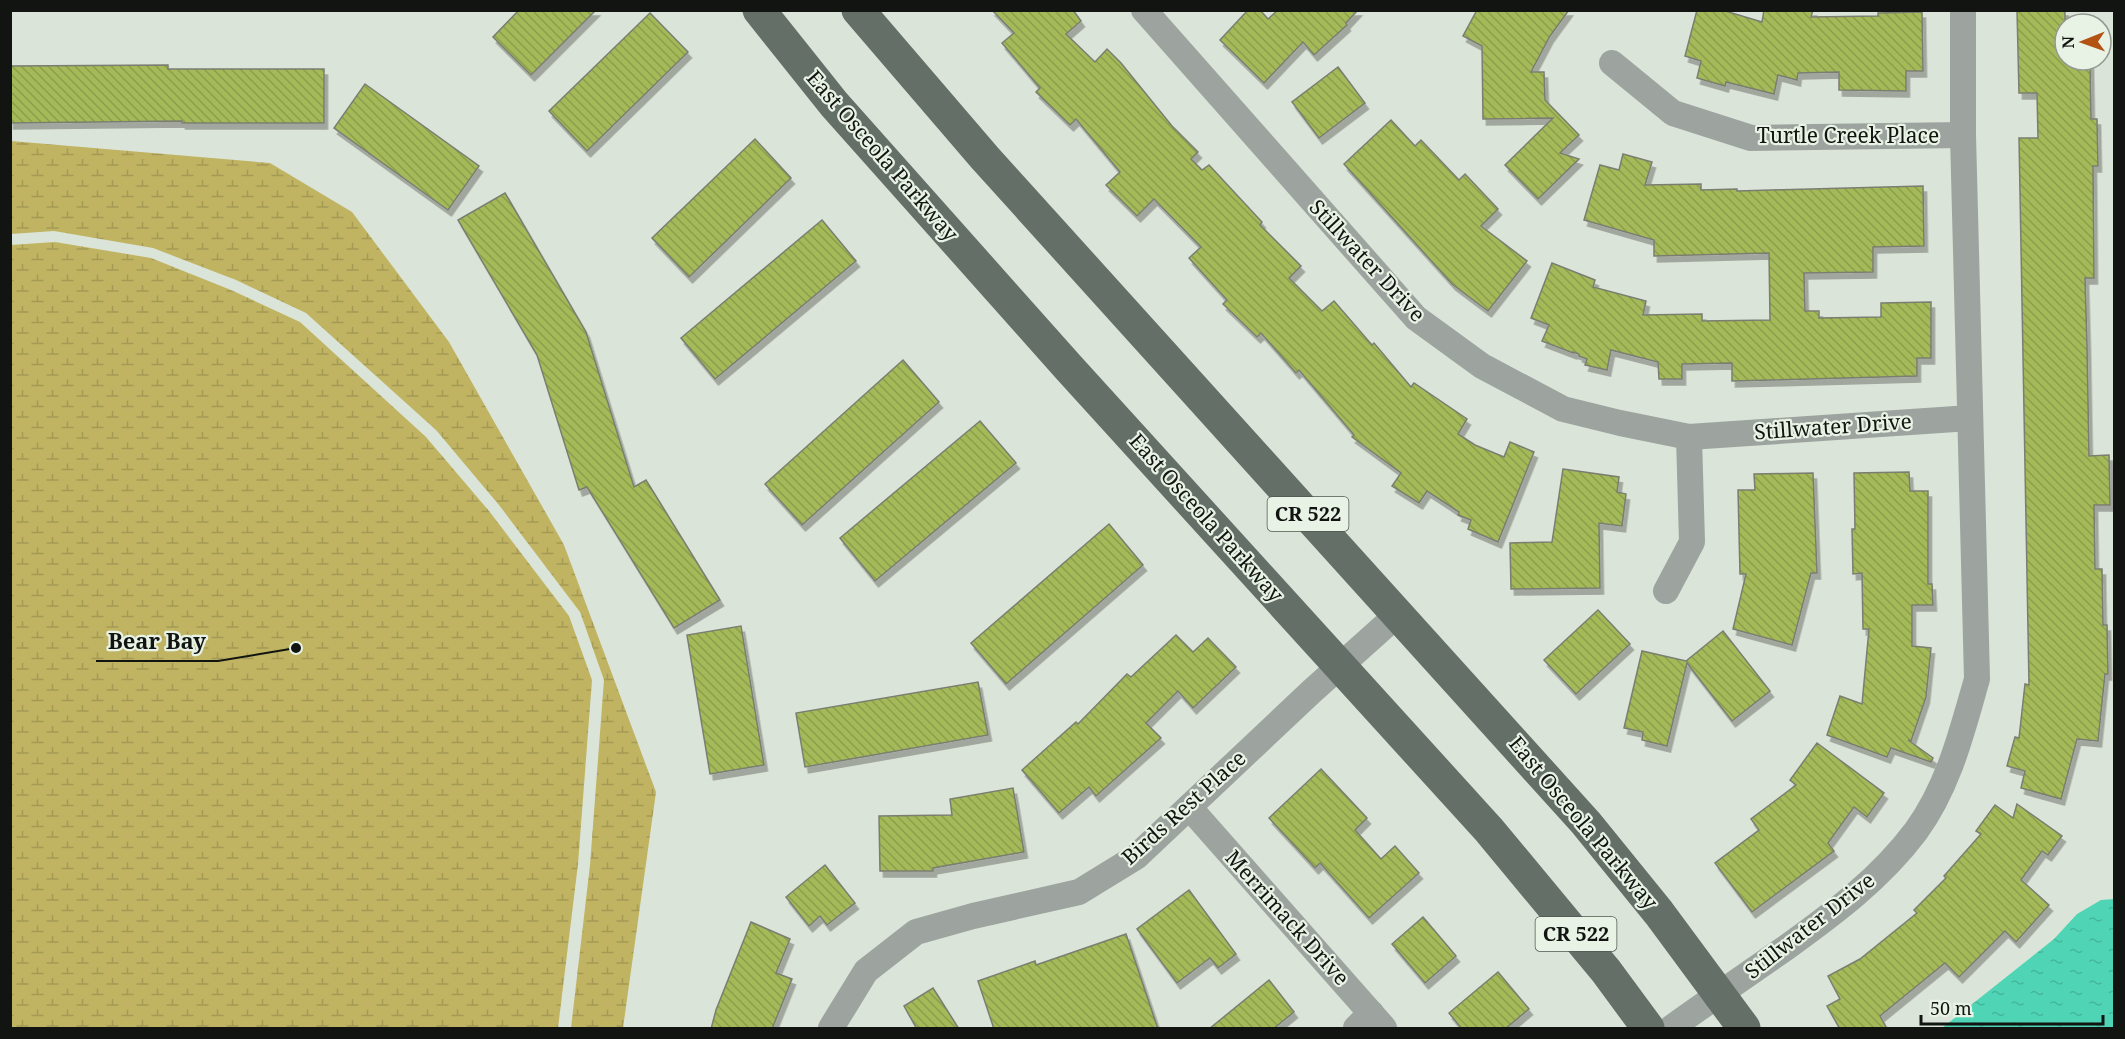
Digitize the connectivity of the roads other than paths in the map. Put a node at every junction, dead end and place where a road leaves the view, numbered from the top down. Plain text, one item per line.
1 (759, 10) edge
2 (858, 10) edge
3 (1963, 10) edge
4 (1155, 15) edge
5 (1612, 63) dead end
6 (1963, 135) junction
7 (1970, 418) junction
8 (1689, 437) junction
9 (1666, 591) dead end
10 (1398, 614) junction
11 (1340, 666) junction
12 (1189, 807) junction
13 (1720, 994) junction
14 (1370, 1023) edge
15 (831, 1029) edge
16 (1648, 1029) edge
17 (1671, 1029) edge
18 (1744, 1029) edge

1 - 11 main road, East Osceola Parkway / CR 522
2 - 10 main road, East Osceola Parkway / CR 522
3 - 6 street, Stillwater Drive
4 - 8 street, Stillwater Drive
5 - 6 street, Turtle Creek Place
6 - 7 street, Stillwater Drive
7 - 8 street, Stillwater Drive
7 - 13 street, Stillwater Drive
8 - 9 street
10 - 11 street, Birds Rest Place
10 - 13 main road, East Osceola Parkway / CR 522
11 - 12 street, Birds Rest Place
11 - 16 main road, East Osceola Parkway / CR 522
12 - 14 street, Merrimack Drive
12 - 15 street, Birds Rest Place
13 - 17 street, Stillwater Drive
13 - 18 main road, East Osceola Parkway / CR 522

